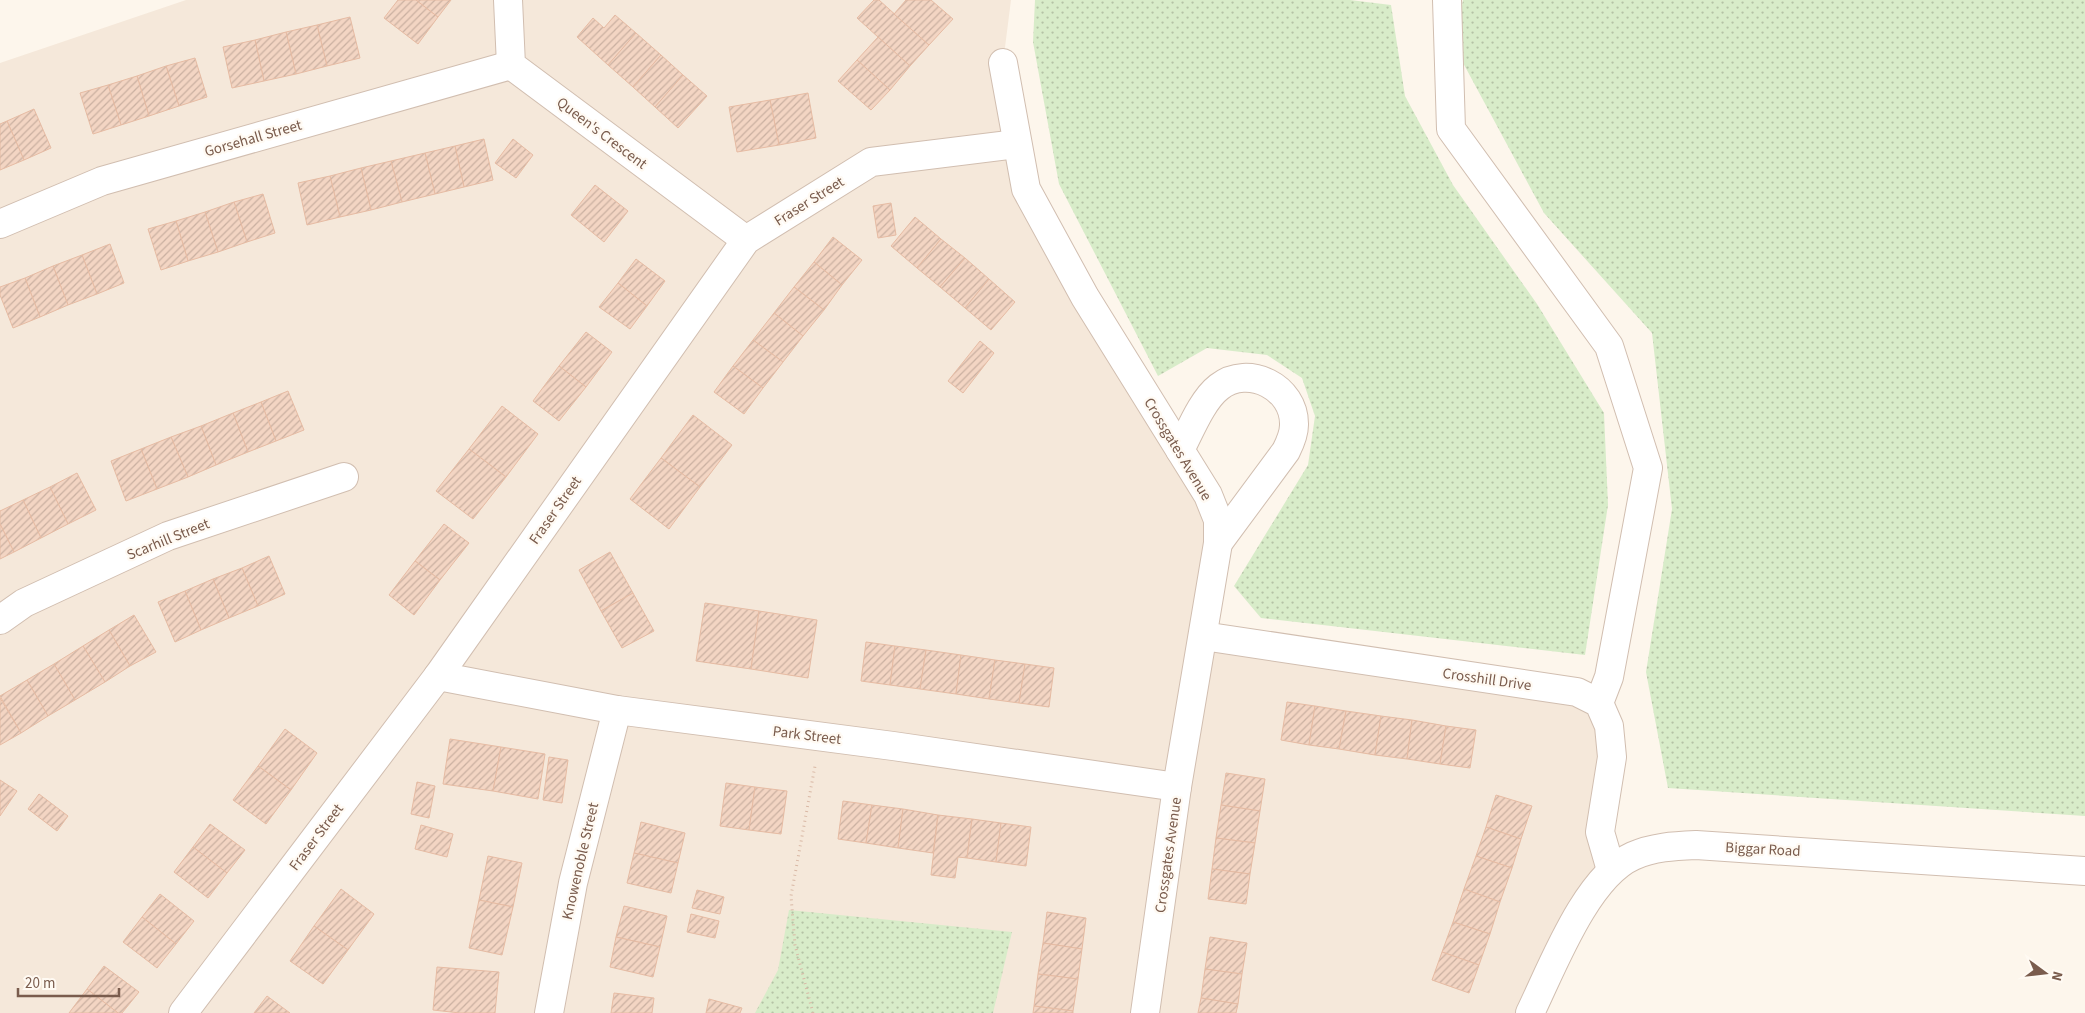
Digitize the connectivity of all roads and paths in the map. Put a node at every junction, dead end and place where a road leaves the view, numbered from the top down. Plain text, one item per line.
1 (508, 0) edge
2 (1447, 0) edge
3 (1003, 63) dead end
4 (511, 65) junction
5 (1017, 144) junction
6 (0, 224) edge
7 (746, 240) junction
8 (1180, 450) junction
9 (344, 477) dead end
10 (1218, 543) junction
11 (0, 620) edge
12 (1203, 636) junction
13 (438, 676) junction
14 (1599, 703) junction
15 (617, 710) junction
16 (820, 736) junction
17 (1177, 787) junction
18 (1611, 870) junction
19 (2085, 871) edge
20 (183, 1013) edge
21 (549, 1013) edge
22 (813, 1013) edge
23 (1145, 1013) edge
24 (1530, 1013) edge

1 - 4 street
2 - 14 street
3 - 5 street, Crossgates Avenue
4 - 6 street, Gorsehall Street
4 - 7 street, Queen's Crescent
5 - 7 street, Fraser Street
5 - 8 street, Crossgates Avenue
7 - 13 street, Fraser Street
8 - 10 street, Crossgates Avenue
8 - 10 street
9 - 11 street, Scarhill Street
10 - 12 street, Crossgates Avenue
12 - 14 street, Crosshill Drive
12 - 17 street, Crossgates Avenue
13 - 15 street, Park Street
13 - 20 street, Fraser Street
14 - 18 street
15 - 16 street, Park Street
15 - 21 street, Knowenoble Street
16 - 17 street, Park Street
16 - 22 path
17 - 23 street, Crossgates Avenue
18 - 19 street, Biggar Road
18 - 24 street, Biggar Road

